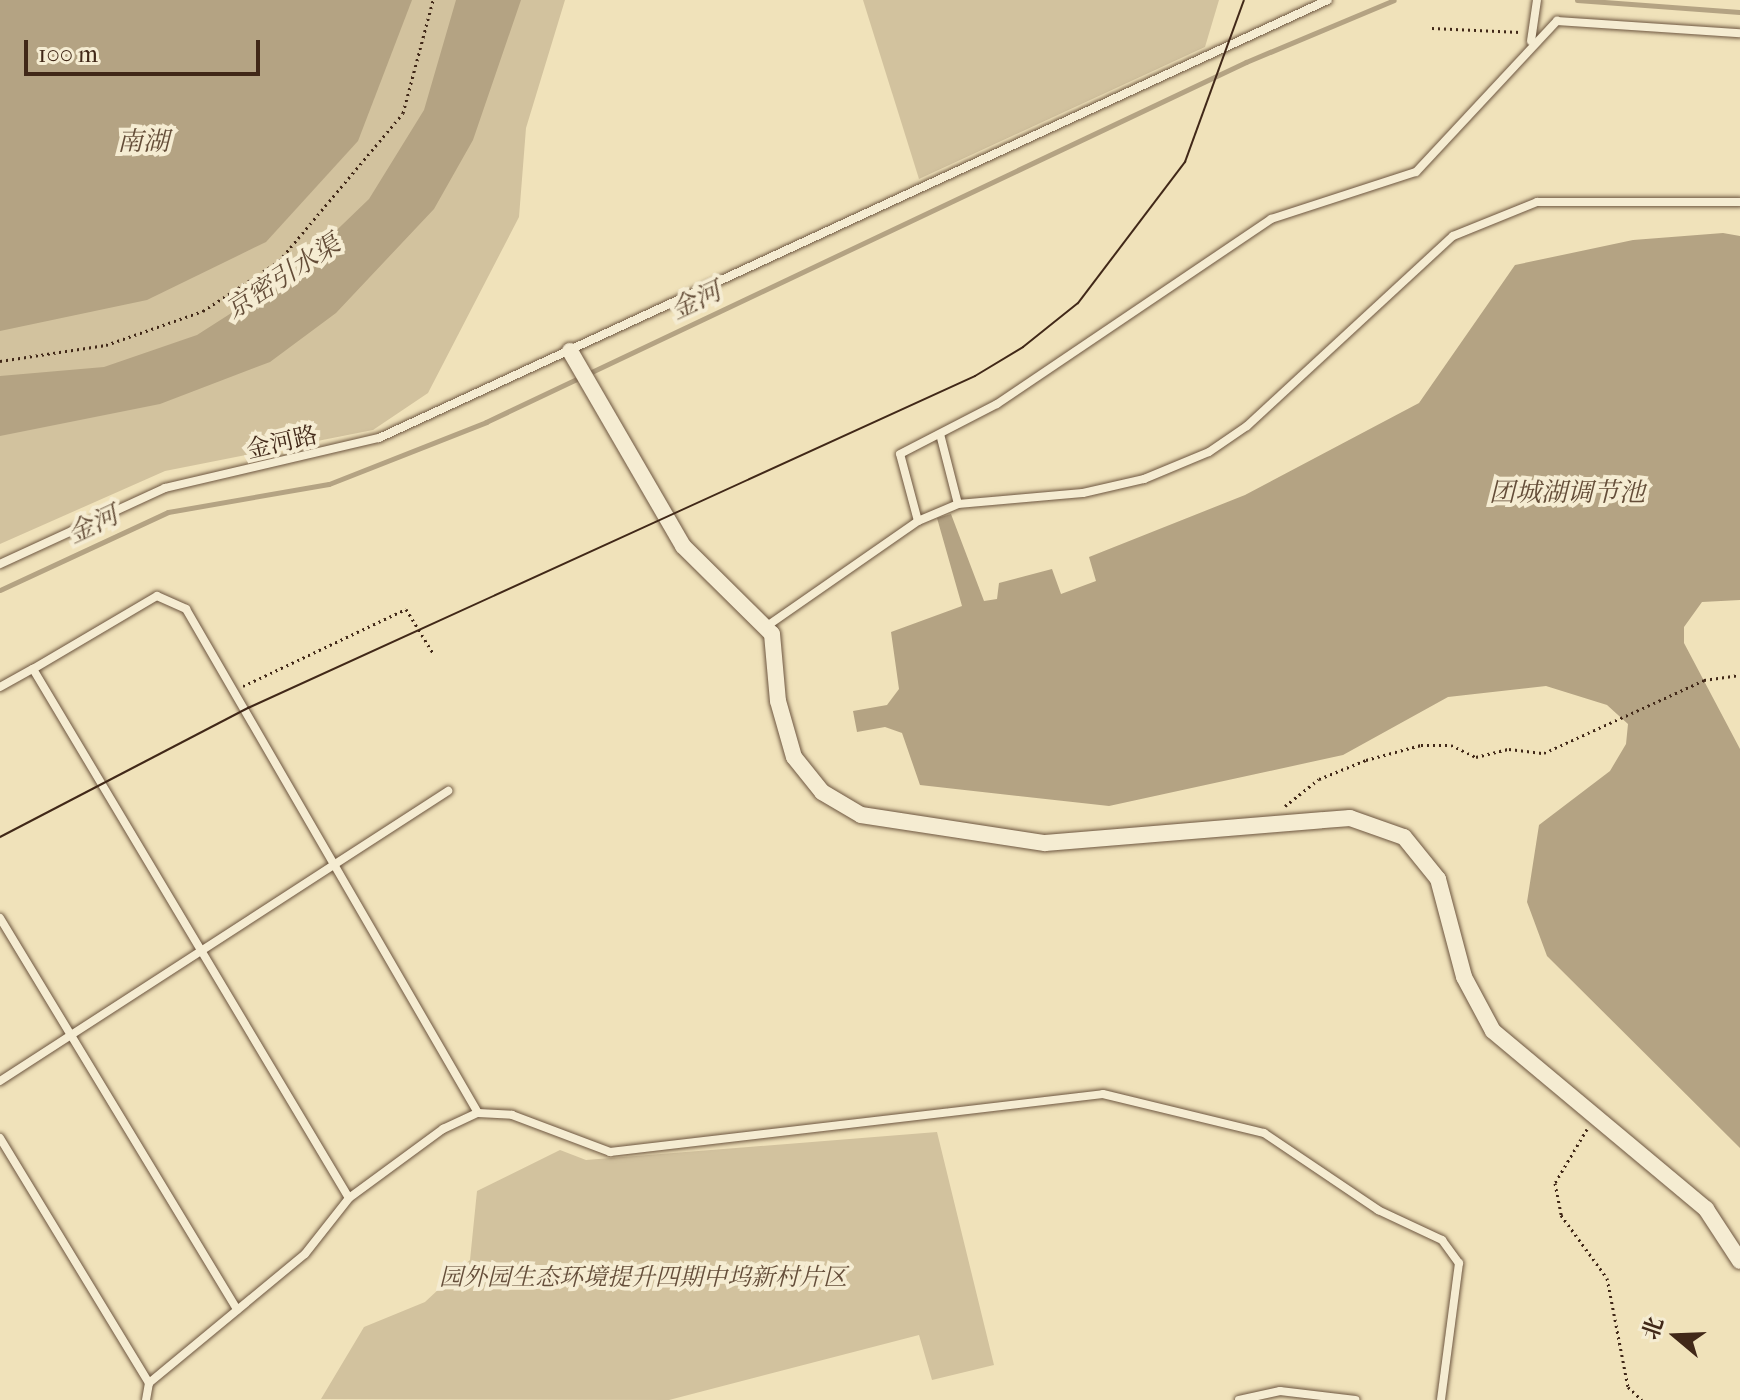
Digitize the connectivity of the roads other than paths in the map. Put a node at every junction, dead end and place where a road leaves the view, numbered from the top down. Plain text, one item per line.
1 (1328, 0) edge
2 (1537, 0) edge
3 (1740, 33) edge
4 (1531, 38) junction
5 (1740, 202) edge
6 (574, 357) junction
7 (940, 434) junction
8 (958, 504) junction
9 (918, 521) junction
10 (0, 564) edge
11 (767, 626) junction
12 (33, 669) junction
13 (0, 687) edge
14 (448, 791) dead end
15 (333, 872) junction
16 (0, 918) edge
17 (204, 953) junction
18 (73, 1035) junction
19 (0, 1081) edge
20 (478, 1113) junction
21 (0, 1138) edge
22 (349, 1198) junction
23 (1740, 1261) edge
24 (237, 1310) junction
25 (149, 1383) junction
26 (146, 1400) edge
27 (1239, 1400) edge
28 (1355, 1400) edge
29 (1441, 1400) edge

1 - 6 lane, 金河路
2 - 4 lane
3 - 4 lane
4 - 7 lane
5 - 8 lane
6 - 10 lane, 金河路
6 - 11 street
7 - 8 lane
7 - 9 lane
8 - 9 lane
9 - 11 lane
11 - 23 street
12 - 13 lane
12 - 15 lane
12 - 17 lane
14 - 15 lane
15 - 17 lane
15 - 20 lane
16 - 18 lane
17 - 18 lane
17 - 22 lane
18 - 19 lane
18 - 24 lane
20 - 22 lane
20 - 29 lane
21 - 25 lane
22 - 24 lane
24 - 25 lane
25 - 26 lane
27 - 28 lane

